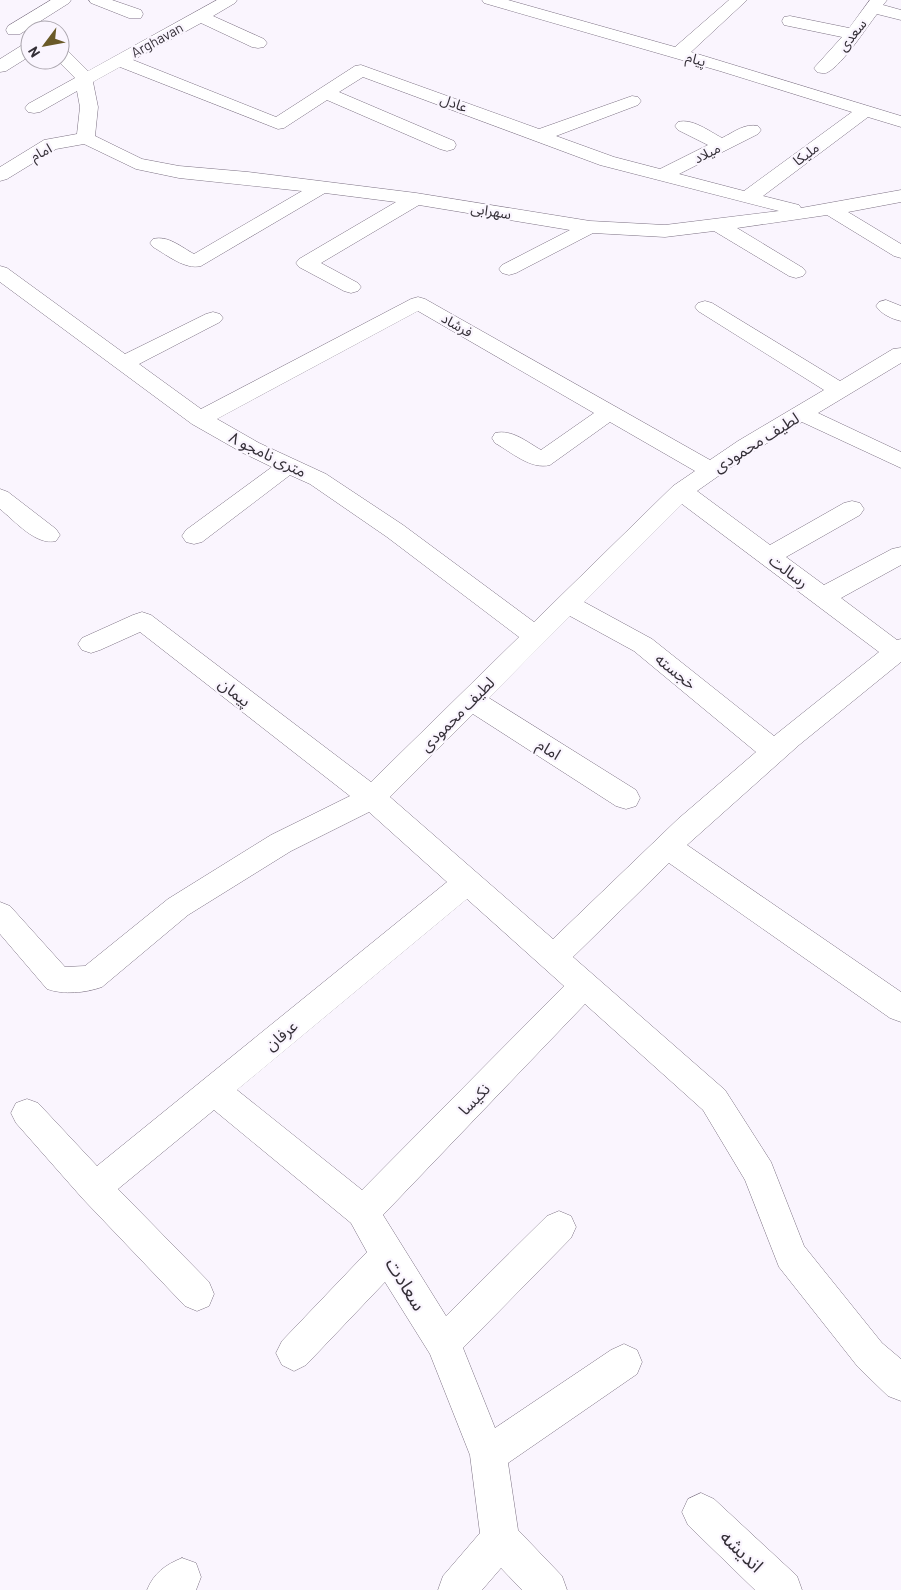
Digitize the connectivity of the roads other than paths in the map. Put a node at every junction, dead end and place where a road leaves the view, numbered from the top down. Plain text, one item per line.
1 (63, 0) edge
2 (97, 0) edge
3 (230, 0) edge
4 (490, 0) edge
5 (729, 3) edge
6 (877, 4) edge
7 (135, 14) dead end
8 (901, 15) edge
9 (200, 16) junction
10 (790, 21) dead end
11 (7, 26) edge
12 (20, 32) edge
13 (853, 34) junction
14 (258, 43) dead end
15 (20, 54) edge
16 (678, 54) junction
17 (119, 61) junction
18 (70, 63) edge
19 (0, 67) edge
20 (823, 68) dead end
21 (84, 80) junction
22 (326, 93) junction
23 (632, 101) dead end
24 (34, 108) dead end
25 (865, 110) junction
26 (901, 122) edge
27 (684, 126) dead end
28 (752, 130) dead end
29 (541, 135) junction
30 (86, 138) junction
31 (447, 145) dead end
32 (722, 145) junction
33 (0, 175) edge
34 (661, 176) junction
35 (322, 187) junction
36 (901, 196) edge
37 (747, 198) junction
38 (416, 199) junction
39 (830, 209) junction
40 (806, 213) junction
41 (717, 225) junction
42 (590, 228) junction
43 (160, 243) dead end
44 (901, 252) edge
45 (509, 269) dead end
46 (0, 272) edge
47 (796, 272) dead end
48 (350, 288) dead end
49 (705, 307) dead end
50 (213, 318) dead end
51 (901, 354) edge
52 (123, 362) junction
53 (839, 390) junction
54 (610, 412) junction
55 (801, 413) junction
56 (200, 419) junction
57 (503, 438) dead end
58 (901, 461) edge
59 (289, 466) junction
60 (711, 470) junction
61 (681, 491) junction
62 (3, 503) edge
63 (852, 509) dead end
64 (48, 535) dead end
65 (194, 536) dead end
66 (901, 555) edge
67 (769, 556) junction
68 (822, 597) junction
69 (568, 604) junction
70 (535, 636) junction
71 (91, 644) dead end
72 (898, 650) edge
73 (472, 700) junction
74 (775, 752) junction
75 (372, 798) junction
76 (626, 798) dead end
77 (668, 847) junction
78 (467, 882) junction
79 (0, 914) edge
80 (554, 958) junction
81 (584, 985) junction
82 (901, 1009) edge
83 (214, 1090) junction
84 (28, 1113) dead end
85 (95, 1188) junction
86 (363, 1212) junction
87 (559, 1227) dead end
88 (387, 1256) junction
89 (197, 1294) dead end
90 (443, 1343) junction
91 (294, 1353) dead end
92 (624, 1362) dead end
93 (901, 1383) edge
94 (488, 1455) junction
95 (701, 1512) dead end
96 (500, 1539) junction
97 (457, 1590) edge
98 (548, 1590) edge
99 (783, 1590) edge

1 - 11 street
2 - 7 street
3 - 9 street, Arghavan
4 - 16 street, پیام
5 - 16 street
6 - 8 street
6 - 13 street, سعدی
9 - 14 street
9 - 17 street, Arghavan
10 - 13 street
11 - 12 street
13 - 20 street, سعدی
15 - 19 street
16 - 25 street, پیام
17 - 21 street, Arghavan
17 - 22 street, عادل
18 - 21 street
21 - 24 street, Arghavan
21 - 30 street
22 - 29 street, عادل
22 - 31 street
23 - 29 street
25 - 26 street, پیام
25 - 37 street, ملیکا
27 - 32 street
28 - 32 street, میلاد
29 - 34 street, عادل
30 - 33 street, امام
30 - 35 street, سهرابی
32 - 34 street, میلاد
34 - 37 street, عادل
35 - 38 street, سهرابی
35 - 43 street
36 - 39 street, سهرابی
37 - 40 street, عادل
38 - 42 street, سهرابی
38 - 48 street
39 - 40 street, سهرابی
39 - 44 street
40 - 41 street, سهرابی
41 - 42 street, سهرابی
41 - 47 street
42 - 45 street
46 - 52 street, ۸ متری نامجو
49 - 53 street
50 - 52 street
51 - 53 street, لطیف محمودی
52 - 56 street, ۸ متری نامجو
53 - 55 street, لطیف محمودی
54 - 56 street, فرشاد
54 - 57 street
54 - 60 street, فرشاد
55 - 58 street
55 - 60 street, لطیف محمودی
56 - 59 street, ۸ متری نامجو
59 - 65 street
59 - 70 street, ۸ متری نامجو
60 - 61 street, لطیف محمودی
61 - 67 street, رسالت
61 - 69 street, لطیف محمودی
62 - 64 street
63 - 67 street
66 - 68 street
67 - 68 street, رسالت
68 - 72 street, رسالت
69 - 70 street, لطیف محمودی
69 - 74 street, خجسته
70 - 73 street, لطیف محمودی
71 - 75 street, پیمان
72 - 74 street
73 - 75 street, لطیف محمودی
73 - 76 street, امام
74 - 77 street
75 - 78 street
75 - 79 street, لطیف محمودی
77 - 80 street
77 - 82 street
78 - 80 street
78 - 83 street, عرفان
80 - 81 street
81 - 86 street, نکیسا
81 - 93 street
83 - 85 street, عرفان
83 - 86 street, سعادت
84 - 85 street
85 - 89 street
86 - 88 street, سعادت
87 - 90 street
88 - 90 street, سعادت
88 - 91 street
90 - 94 street, سعادت
92 - 94 street
94 - 96 street, سعادت
95 - 99 street, اندیشه
96 - 97 street
96 - 98 street

